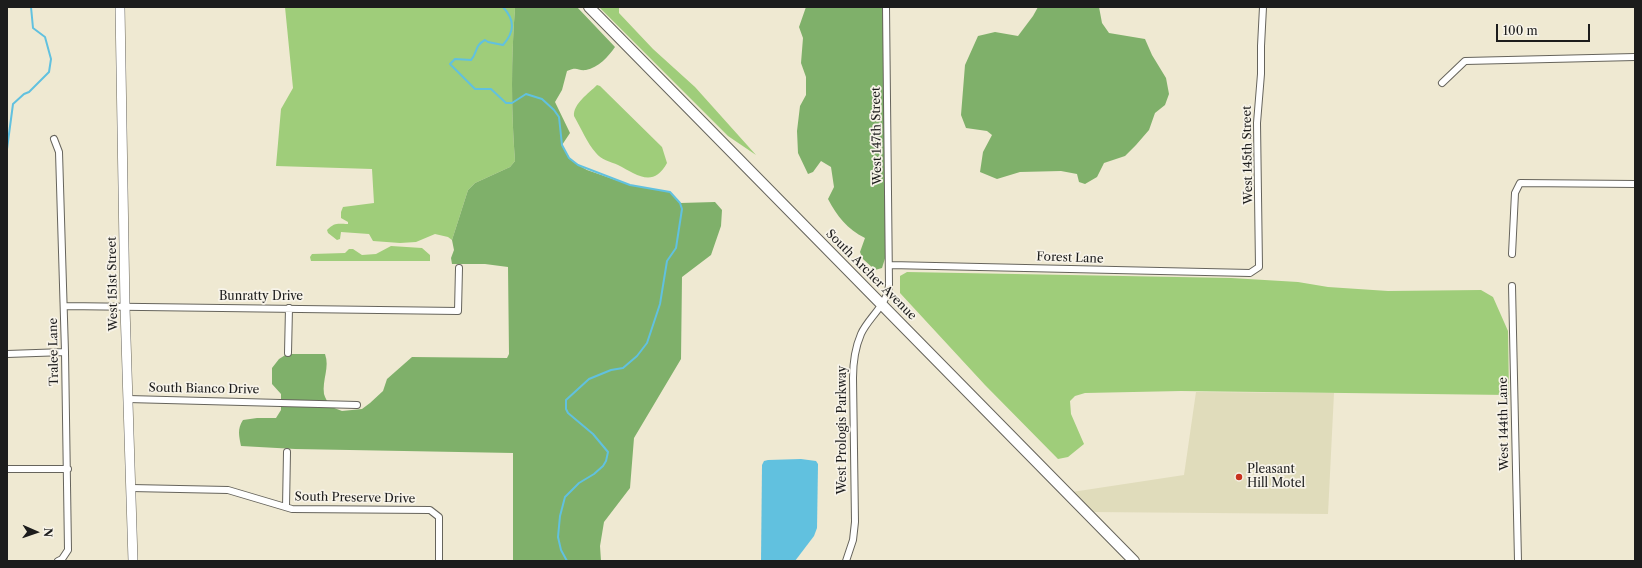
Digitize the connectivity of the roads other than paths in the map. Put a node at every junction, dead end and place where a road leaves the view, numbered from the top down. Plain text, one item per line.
1 (120, 7) edge
2 (589, 7) edge
3 (886, 7) edge
4 (1263, 7) edge
5 (1635, 57) edge
6 (1442, 83) dead end
7 (54, 139) dead end
8 (1635, 184) edge
9 (1512, 254) dead end
10 (890, 265) junction
11 (459, 268) dead end
12 (1250, 273) joint
13 (1512, 286) dead end
14 (881, 304) junction
15 (64, 306) junction
16 (125, 307) junction
17 (290, 308) junction
18 (65, 352) junction
19 (288, 353) dead end
20 (7, 354) edge
21 (128, 399) junction
22 (357, 405) dead end
23 (287, 452) dead end
24 (7, 469) edge
25 (68, 469) junction
26 (131, 488) junction
27 (286, 507) junction
28 (58, 561) edge
29 (133, 561) edge
30 (439, 561) edge
31 (846, 561) edge
32 (1134, 561) edge
33 (1518, 561) edge

1 - 16 street, West 151st Street
2 - 14 main road, South Archer Avenue
3 - 10 street, West 147th Street
4 - 12 street, West 145th Street
5 - 6 street
7 - 15 street, Tralee Lane
8 - 9 street
10 - 12 street, Forest Lane
10 - 14 street, West 147th Street
11 - 17 street, Bunratty Drive
13 - 33 street, West 144th Lane
14 - 31 street, West Prologis Parkway
14 - 32 main road, South Archer Avenue
15 - 16 street, Bunratty Drive
15 - 18 street, Tralee Lane
16 - 17 street, Bunratty Drive
16 - 21 street, West 151st Street
17 - 19 street
18 - 20 street
18 - 25 street, Tralee Lane
21 - 22 street, South Bianco Drive
21 - 26 street, West 151st Street
23 - 27 street
24 - 25 street
25 - 28 street, Tralee Lane
26 - 27 street, South Preserve Drive
26 - 29 street, West 151st Street
27 - 30 street, South Preserve Drive

